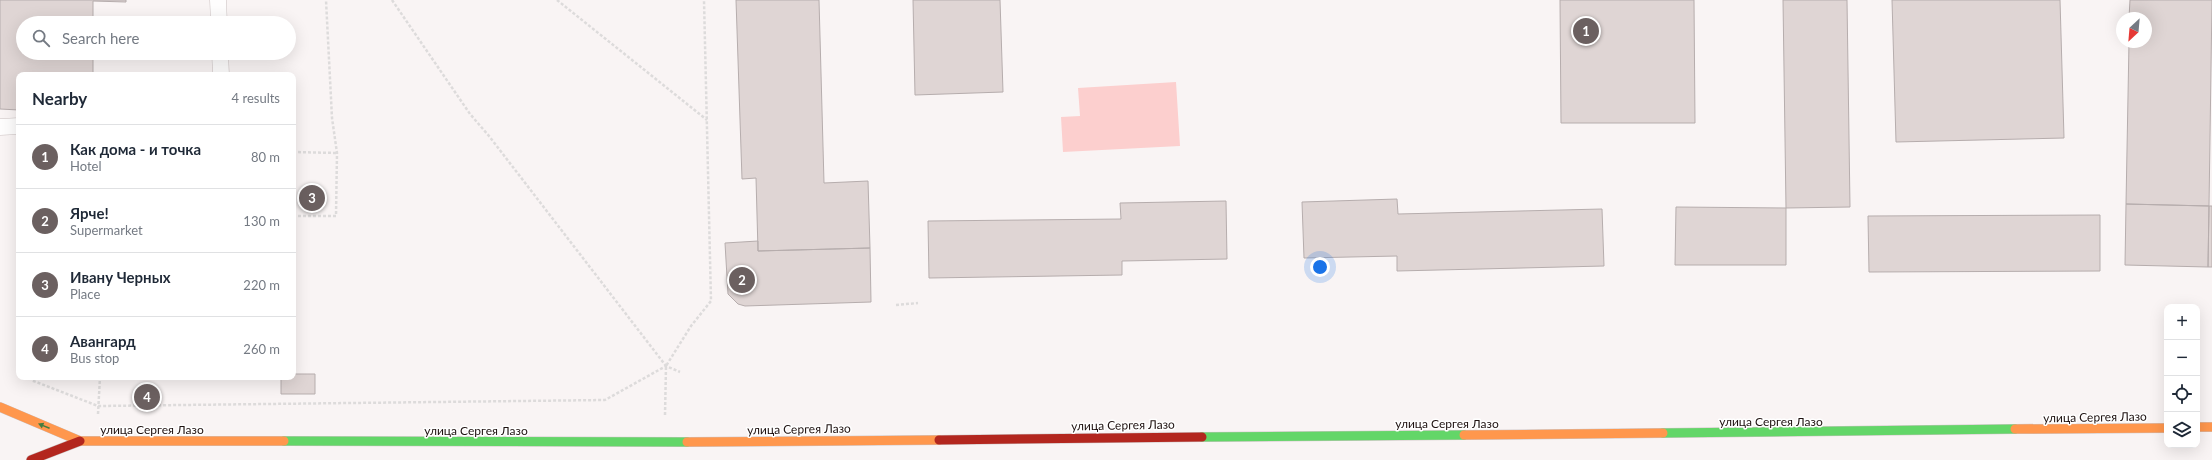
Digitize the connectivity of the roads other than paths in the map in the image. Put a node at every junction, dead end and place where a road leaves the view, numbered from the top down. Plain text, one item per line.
1 (218, 0) edge
2 (219, 16) edge
3 (220, 60) edge
4 (221, 72) edge
5 (16, 126) edge
6 (0, 127) edge
7 (0, 408) edge
8 (2212, 427) edge
9 (2164, 428) edge
10 (2200, 428) edge
11 (80, 441) junction
12 (31, 460) edge

1 - 2 lane
3 - 4 lane
5 - 6 lane
11 -> 7 street, улица Сергея Лазо
8 - 10 street
9 - 11 street, улица Сергея Лазо
11 - 12 street, улица Сергея Лазо

